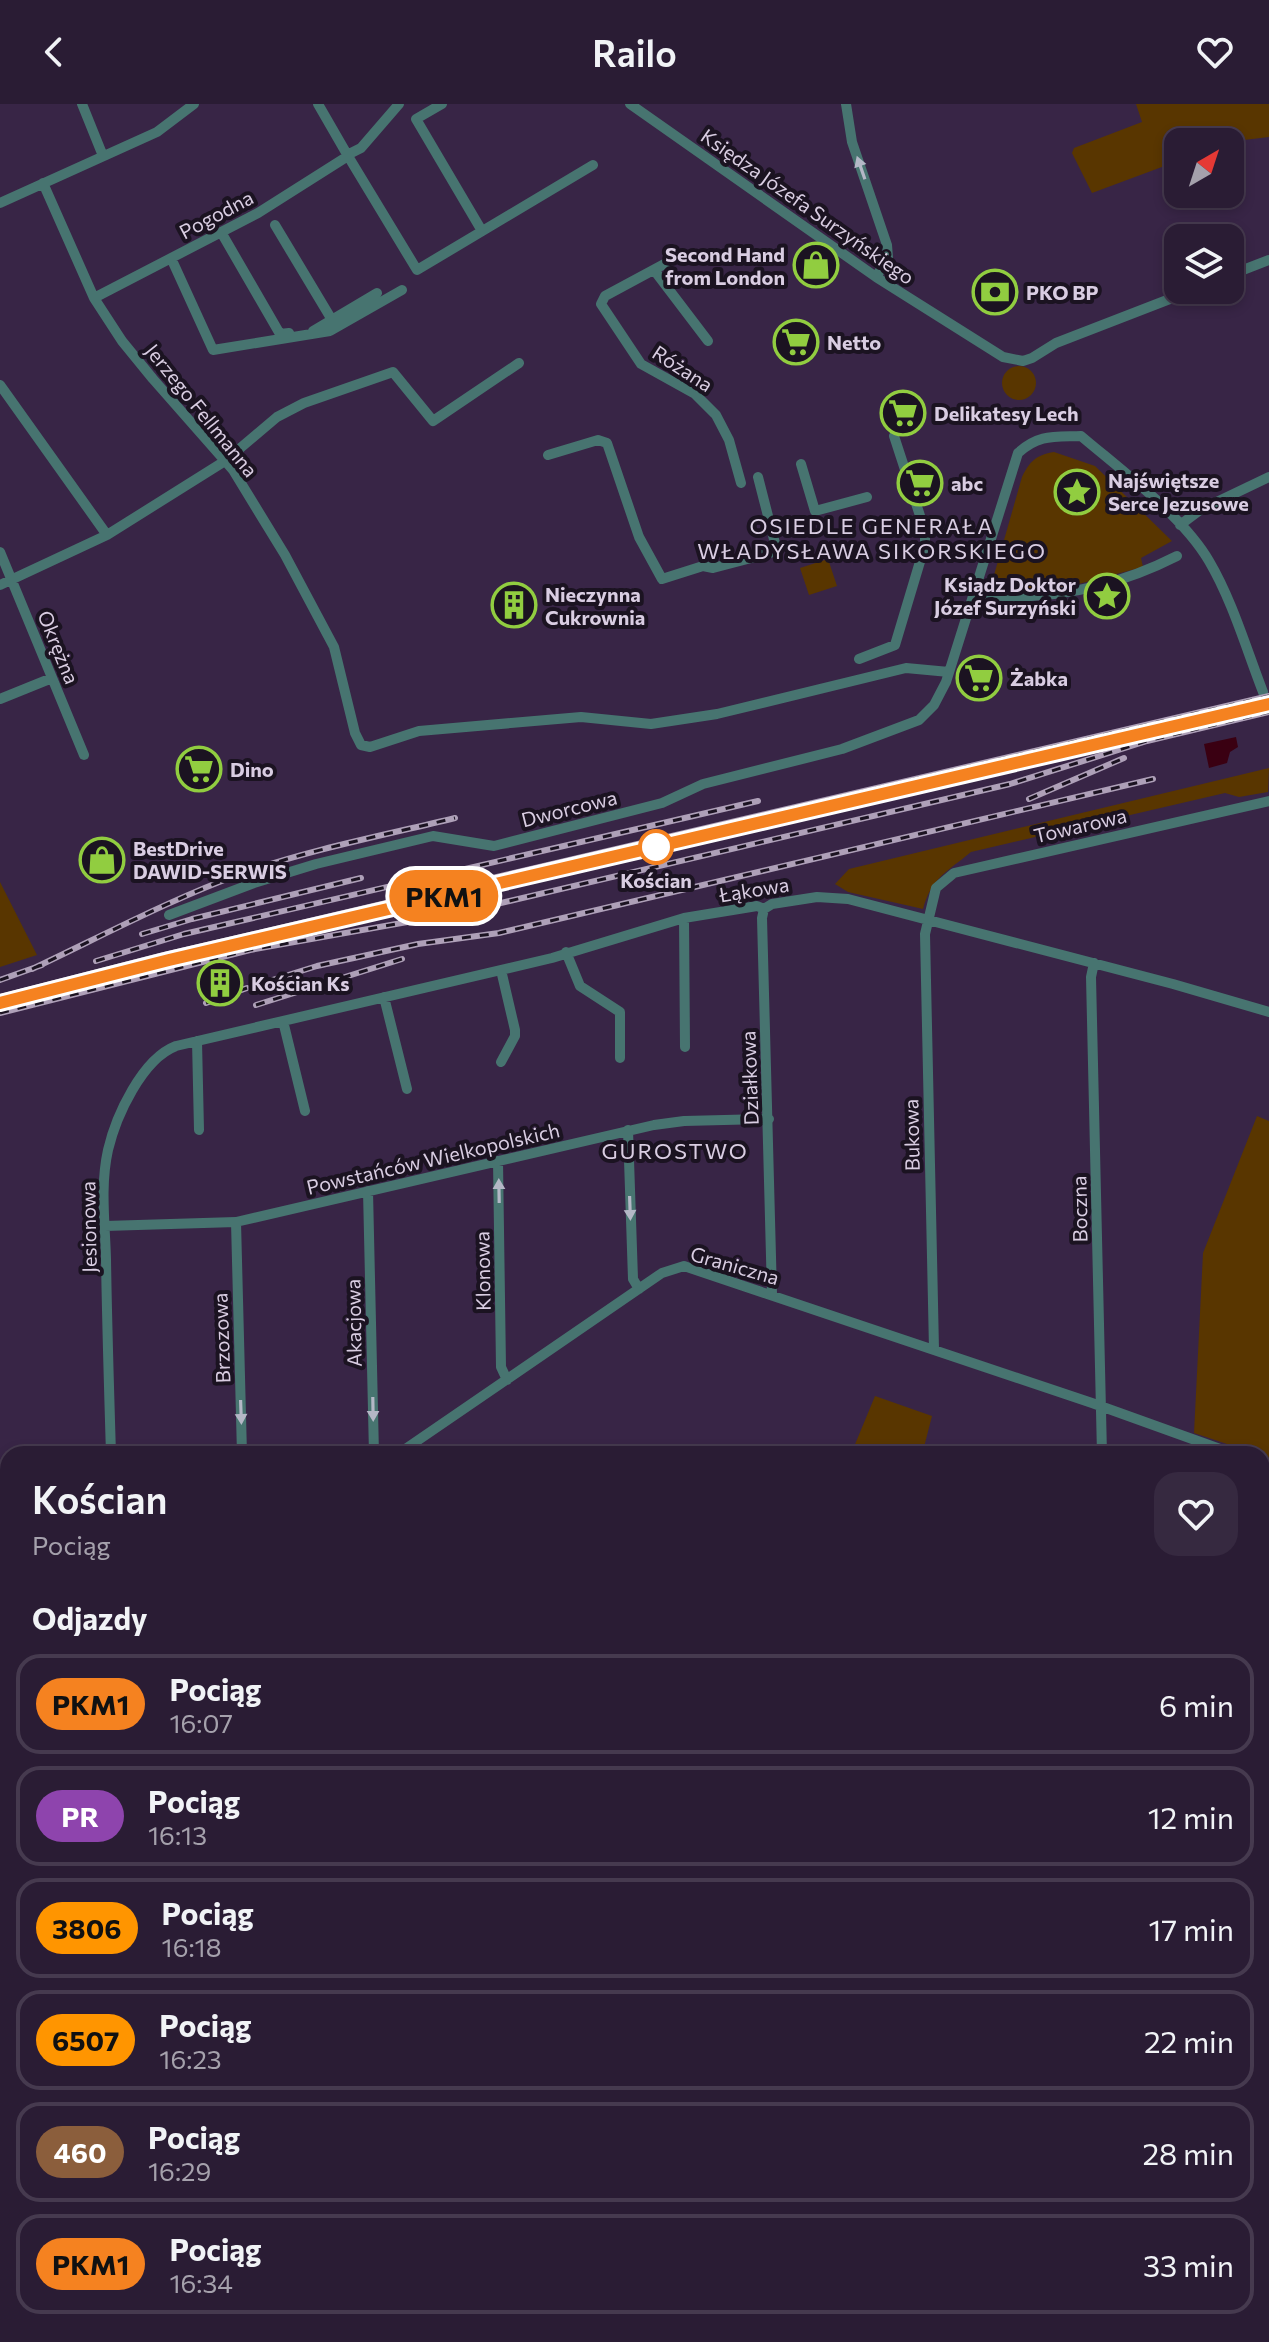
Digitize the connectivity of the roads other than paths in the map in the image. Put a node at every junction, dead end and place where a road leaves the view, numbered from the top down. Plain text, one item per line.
1 (82, 104) edge
2 (194, 104) edge
3 (318, 104) edge
4 (399, 104) edge
5 (442, 104) edge
6 (630, 104) edge
7 (846, 104) edge
8 (347, 155) junction
9 (103, 156) junction
10 (593, 165) dead end
11 (43, 183) junction
12 (0, 203) edge
13 (275, 225) dead end
14 (482, 231) junction
15 (221, 232) junction
16 (681, 255) dead end
17 (171, 258) junction
18 (1269, 260) edge
19 (654, 270) junction
20 (1244, 270) edge
21 (876, 277) junction
22 (402, 290) dead end
23 (377, 293) dead end
24 (94, 298) junction
25 (1164, 301) edge
26 (332, 320) junction
27 (708, 341) dead end
28 (519, 363) dead end
29 (0, 385) edge
30 (894, 436) dead end
31 (548, 455) dead end
32 (225, 461) junction
33 (801, 464) dead end
34 (758, 477) dead end
35 (1269, 477) edge
36 (741, 483) dead end
37 (867, 497) dead end
38 (1180, 525) junction
39 (107, 535) junction
40 (0, 552) edge
41 (1177, 556) dead end
42 (12, 580) junction
43 (0, 585) edge
44 (973, 594) junction
45 (859, 659) dead end
46 (949, 672) junction
47 (52, 678) junction
48 (1263, 692) dead end
49 (0, 699) edge
50 (84, 755) dead end
51 (1269, 801) edge
52 (764, 909) junction
53 (169, 915) dead end
54 (684, 918) junction
55 (927, 919) junction
56 (566, 952) junction
57 (1094, 963) junction
58 (501, 970) junction
59 (384, 997) junction
60 (1269, 1012) edge
61 (283, 1021) junction
62 (197, 1041) junction
63 (685, 1047) dead end
64 (620, 1058) dead end
65 (501, 1062) dead end
66 (407, 1089) dead end
67 (305, 1111) dead end
68 (769, 1119) junction
69 (199, 1130) dead end
70 (628, 1130) junction
71 (498, 1161) junction
72 (368, 1191) junction
73 (236, 1222) junction
74 (105, 1226) junction
75 (639, 1289) junction
76 (772, 1294) junction
77 (934, 1349) junction
78 (507, 1380) junction
79 (1102, 1406) junction
80 (111, 1446) edge
81 (242, 1446) edge
82 (374, 1446) edge
83 (410, 1446) edge
84 (1102, 1446) edge
85 (1212, 1446) edge

1 - 9 street
2 - 9 street
3 - 8 street
4 - 8 street, Pogodna
5 - 14 street
6 - 21 street, Księdza Józefa Surzyńskiego
21 -> 7 street
8 - 14 street
8 - 15 street, Pogodna
9 - 11 street
10 - 14 street
11 - 12 street
11 - 24 street, Jerzego Fellmanna
13 - 26 street
15 - 17 street, Pogodna
15 - 26 street
16 - 19 street, Różana
17 - 22 street
17 - 24 street, Pogodna
18 - 20 street
19 - 27 street, Różana
19 - 36 street, Różana
21 - 25 street, Księdza Józefa Surzyńskiego
23 - 26 street
24 - 32 street, Jerzego Fellmanna
28 - 32 street
29 - 39 street
30 - 45 street
31 - 34 street
32 - 39 street
32 - 46 street, Jerzego Fellmanna
33 - 37 street
35 - 38 street
38 - 44 street, Dworcowa
38 - 48 street
39 - 42 street
40 - 42 street, Okrężna
41 - 44 street
42 - 43 street
42 - 47 street, Okrężna
44 - 46 street, Dworcowa
46 - 53 street, Dworcowa
47 - 49 street
47 - 50 street, Okrężna
51 - 55 street, Towarowa
52 - 54 street, Łąkowa
52 - 55 street, Łąkowa
52 - 68 street, Działkowa
54 - 56 street, Łąkowa
54 - 63 street
55 - 57 street, Łąkowa
55 - 77 street, Bukowa
56 - 58 street, Łąkowa
56 - 64 street
57 - 60 street, Łąkowa
57 - 79 street, Boczna
58 - 59 street, Łąkowa
58 - 65 street
59 - 61 street, Łąkowa
59 - 66 street
61 - 62 street, Łąkowa
61 - 67 street
62 - 69 street
62 - 74 street, Jesionowa
68 - 70 street, Powstańców Wielkopolskich
68 - 76 street, Działkowa
70 - 71 street, Powstańców Wielkopolskich
70 -> 75 street
71 - 72 street, Powstańców Wielkopolskich
78 -> 71 street, Klonowa
72 - 73 street, Powstańców Wielkopolskich
72 -> 82 street, Akacjowa
73 - 74 street, Powstańców Wielkopolskich
73 -> 81 street, Brzozowa
74 - 80 street, Jesionowa
75 - 76 street, Graniczna
75 - 78 street, Graniczna
76 - 77 street, Graniczna
77 - 79 street, Graniczna
78 - 83 street, Graniczna
79 - 84 street, Boczna
79 - 85 street, Graniczna

